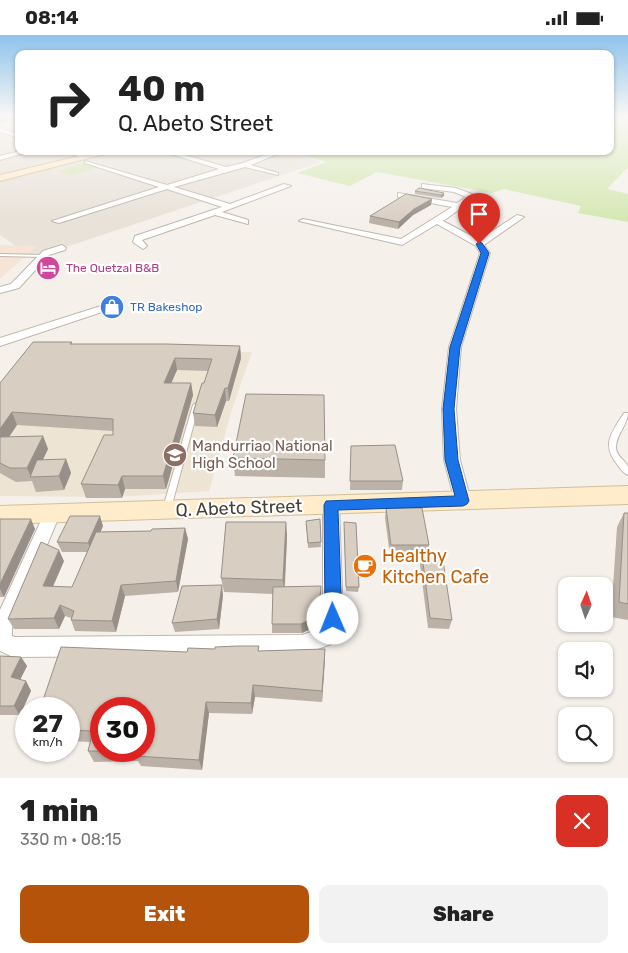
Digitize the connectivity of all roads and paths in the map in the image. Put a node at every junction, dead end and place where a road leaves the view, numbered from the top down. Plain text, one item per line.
1 (15, 154) edge
2 (76, 155) edge
3 (101, 155) edge
4 (178, 155) edge
5 (270, 155) edge
6 (0, 158) edge
7 (87, 160) junction
8 (245, 165) junction
9 (226, 169) junction
10 (276, 174) dead end
11 (0, 179) edge
12 (287, 185) dead end
13 (425, 186) dead end
14 (165, 187) junction
15 (401, 195) edge
16 (460, 206) junction
17 (230, 207) junction
18 (217, 213) junction
19 (520, 217) dead end
20 (56, 221) dead end
21 (303, 221) dead end
22 (437, 221) junction
23 (245, 223) dead end
24 (479, 244) junction
25 (143, 246) dead end
26 (62, 248) dead end
27 (0, 255) edge
28 (43, 256) junction
29 (0, 290) edge
30 (104, 308) dead end
31 (0, 343) edge
32 (199, 395) edge
33 (626, 415) dead end
34 (628, 472) edge
35 (628, 495) edge
36 (463, 501) junction
37 (331, 505) junction
38 (166, 511) junction
39 (52, 514) junction
40 (0, 515) edge

1 - 6 street
2 - 7 street
3 - 7 main road
4 - 9 street
5 - 8 street
7 - 11 main road
7 - 14 street
8 - 9 street
8 - 10 street
9 - 14 street
12 - 17 street
13 - 16 street
14 - 17 street
14 - 20 street
15 - 16 street
16 - 22 street
17 - 18 street
18 - 23 street
18 - 25 street
19 - 24 street
21 - 22 street
22 - 24 street
24 - 36 street
26 - 28 street
27 - 28 lane
28 - 29 street
30 - 31 street
32 - 38 lane
33 - 34 lane
35 - 36 main road, Q. Abeto Street
36 - 37 main road, Q. Abeto Street
37 - 38 main road, Q. Abeto Street
37 - 39 street
38 - 39 main road, Q. Abeto Street
39 - 40 main road, Q. Abeto Street

